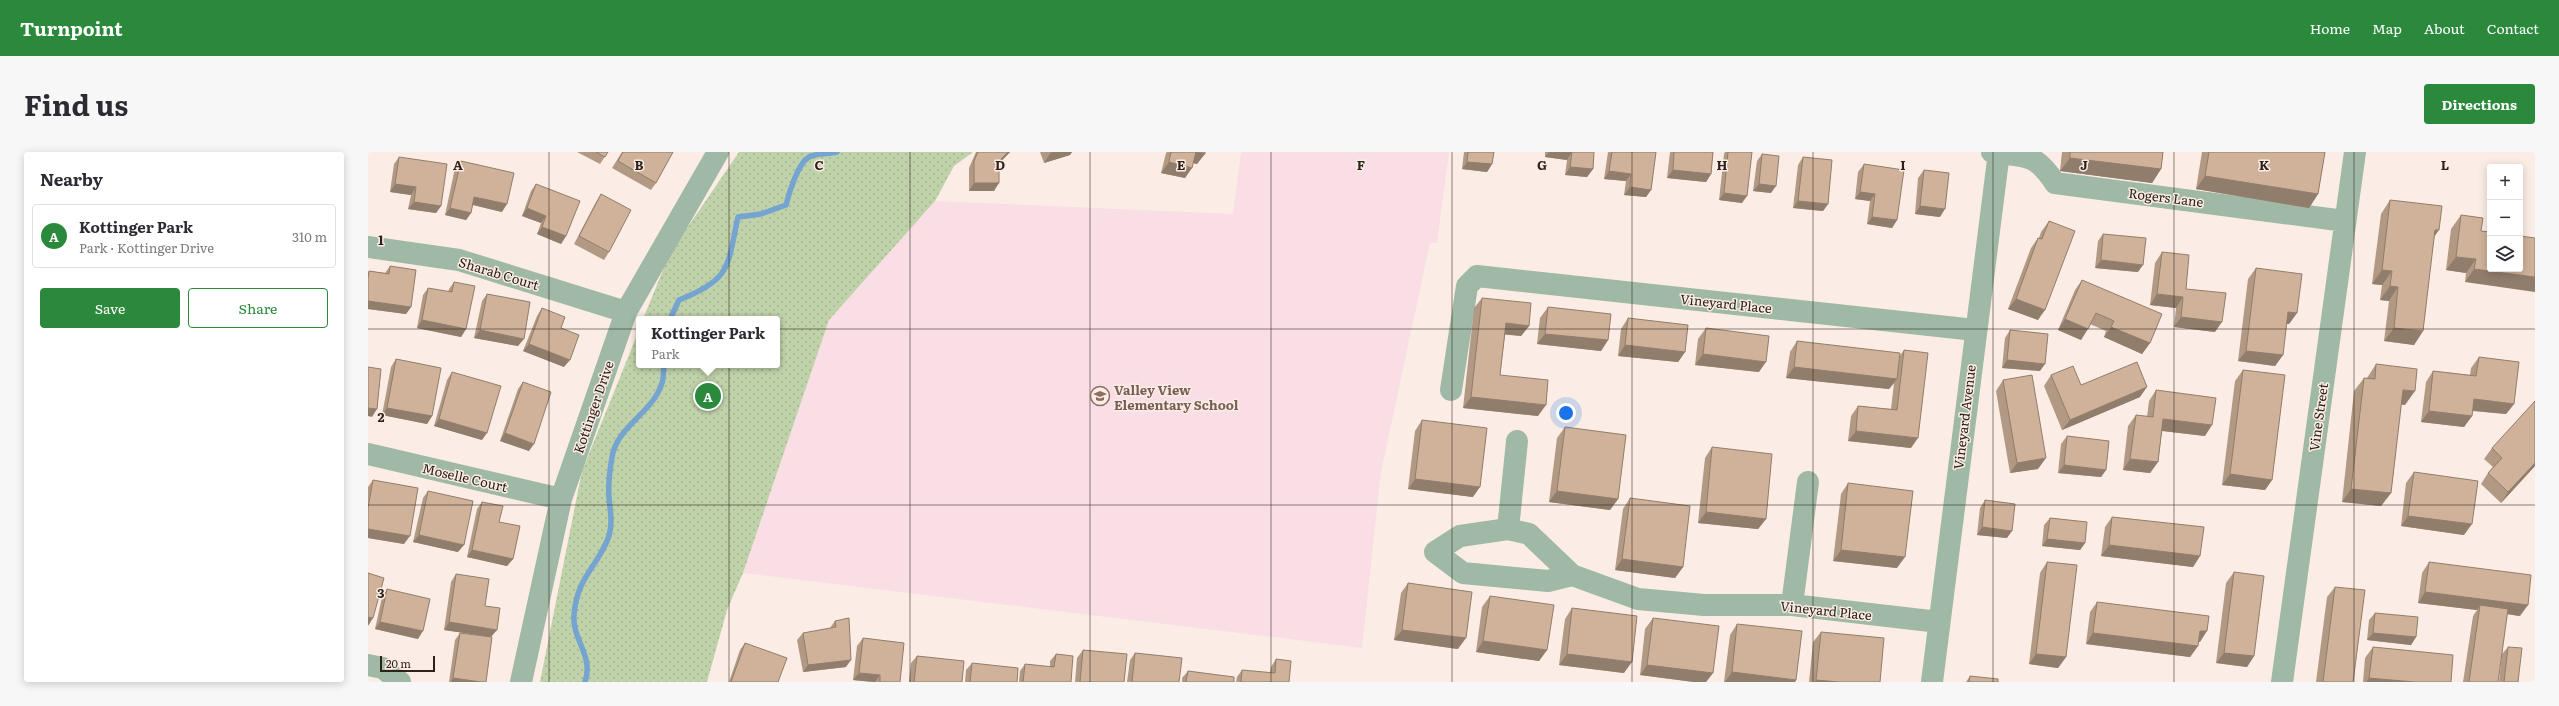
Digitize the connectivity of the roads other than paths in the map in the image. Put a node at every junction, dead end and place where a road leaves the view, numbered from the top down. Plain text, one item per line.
1 (718, 152) edge
2 (1997, 152) edge
3 (2354, 152) edge
4 (2345, 221) junction
5 (368, 247) edge
6 (626, 312) junction
7 (1975, 330) junction
8 (1451, 390) dead end
9 (1517, 442) dead end
10 (368, 454) edge
11 (1808, 482) dead end
12 (561, 499) junction
13 (1508, 529) junction
14 (1572, 575) junction
15 (1792, 605) junction
16 (1939, 622) junction
17 (368, 664) edge
18 (400, 682) edge
19 (521, 682) edge
20 (1932, 682) edge
21 (2282, 682) edge

1 - 6 street, Kottinger Drive
2 - 4 street, Rogers Lane
2 - 7 street, Vineyard Avenue
3 - 4 street, Vine Street
4 - 21 street, Vine Street
5 - 6 street, Sharab Court
6 - 12 street, Kottinger Drive
7 - 8 street, Vineyard Place
7 - 16 street, Vineyard Avenue
9 - 13 street
10 - 12 street, Moselle Court
11 - 15 street
12 - 19 street, Kottinger Drive
13 - 14 street, Vineyard Place
13 - 14 street, Vineyard Place
14 - 15 street, Vineyard Place
15 - 16 street, Vineyard Place
16 - 20 street, Vineyard Avenue
17 - 18 street

